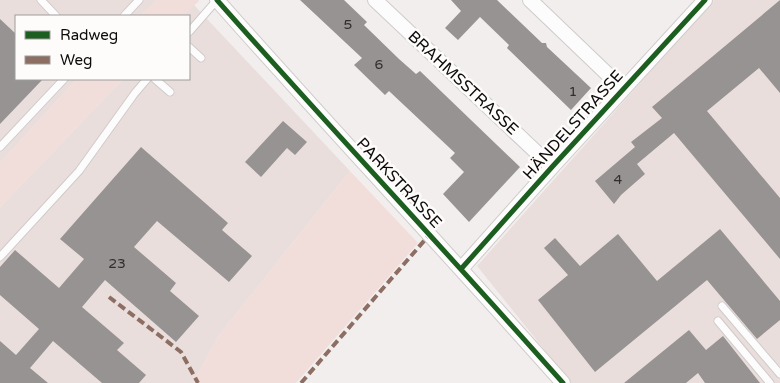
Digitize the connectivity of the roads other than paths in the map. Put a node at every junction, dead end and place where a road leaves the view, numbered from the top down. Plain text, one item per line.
1 (41, 0) edge
2 (139, 0) edge
3 (217, 0) edge
4 (375, 0) edge
5 (530, 0) edge
6 (705, 0) edge
7 (55, 15) edge
8 (125, 15) edge
9 (190, 31) edge
10 (190, 48) edge
11 (201, 58) dead end
12 (63, 80) edge
13 (146, 80) edge
14 (156, 80) edge
15 (624, 89) junction
16 (170, 92) dead end
17 (0, 147) edge
18 (552, 167) junction
19 (0, 257) edge
20 (461, 268) junction
21 (722, 306) dead end
22 (718, 321) dead end
23 (780, 374) edge
24 (563, 383) edge
25 (770, 383) edge

1 - 7 lane
2 - 8 lane
3 - 9 lane
3 - 20 street, PARKSTRASSE
4 - 18 street, BRAHMSSTRASSE
5 - 15 street
6 - 15 street, HÄNDELSTRASSE
10 - 11 lane
12 - 17 lane
13 - 19 lane
14 - 16 lane
15 - 18 street, HÄNDELSTRASSE
18 - 20 street, HÄNDELSTRASSE
20 - 24 street, PARKSTRASSE
21 - 23 lane
22 - 25 lane

